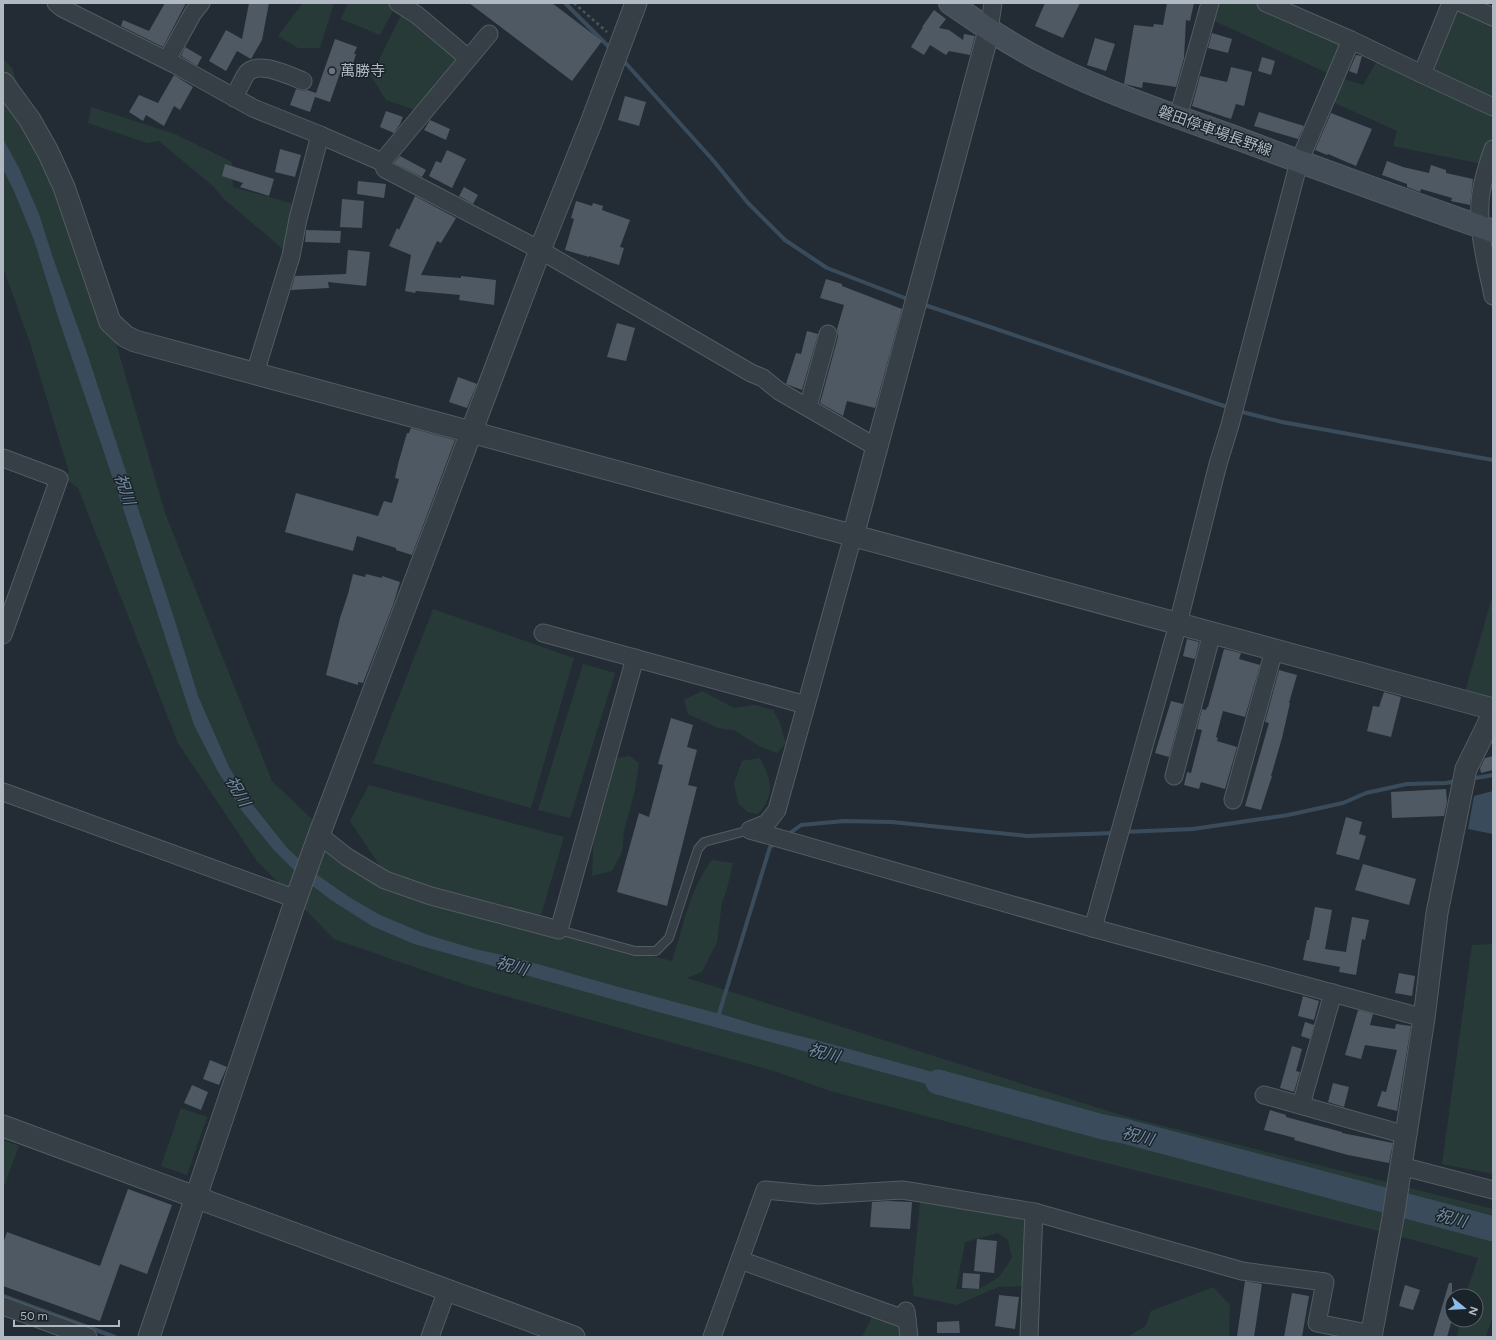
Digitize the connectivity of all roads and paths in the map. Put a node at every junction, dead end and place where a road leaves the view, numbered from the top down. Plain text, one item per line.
1 (56, 3) edge
2 (201, 3) edge
3 (398, 3) edge
4 (574, 3) edge
5 (636, 3) edge
6 (950, 3) edge
7 (994, 3) edge
8 (1210, 3) edge
9 (1266, 3) edge
10 (1452, 3) edge
11 (1462, 3) edge
12 (1493, 17) edge
13 (989, 30) junction
14 (489, 34) dead end
15 (1351, 40) junction
16 (620, 44) junction
17 (468, 58) junction
18 (167, 60) junction
19 (1422, 74) junction
20 (303, 81) dead end
21 (3, 83) edge
22 (234, 98) junction
23 (1493, 107) edge
24 (1178, 117) junction
25 (320, 135) junction
26 (1493, 149) edge
27 (382, 162) junction
28 (1299, 162) junction
29 (1487, 228) edge
30 (540, 250) junction
31 (1493, 296) edge
32 (828, 334) dead end
33 (255, 373) junction
34 (808, 407) junction
35 (471, 432) junction
36 (876, 447) junction
37 (3, 458) edge
38 (853, 536) junction
39 (1178, 624) junction
40 (543, 633) dead end
41 (1212, 633) junction
42 (3, 635) edge
43 (1274, 650) junction
44 (635, 658) junction
45 (806, 705) junction
46 (1493, 709) edge
47 (1493, 714) edge
48 (1174, 776) dead end
49 (3, 792) edge
50 (1233, 800) dead end
51 (750, 830) junction
52 (317, 842) junction
53 (296, 899) junction
54 (1093, 928) junction
55 (559, 930) junction
56 (1333, 993) junction
57 (1424, 1018) junction
58 (1264, 1095) dead end
59 (1301, 1105) junction
60 (3, 1126) edge
61 (1406, 1135) junction
62 (1401, 1166) junction
63 (1493, 1190) edge
64 (197, 1198) junction
65 (1034, 1212) junction
66 (740, 1260) junction
67 (447, 1290) junction
68 (3, 1306) edge
69 (1371, 1336) edge
70 (88, 1337) edge
71 (149, 1337) edge
72 (430, 1337) edge
73 (574, 1337) edge
74 (712, 1337) edge
75 (909, 1337) edge
76 (1029, 1337) edge

1 - 18 street
2 - 18 street
3 - 17 street
4 - 16 path
5 - 16 street
6 - 13 main road, 磐田停車場長野線
7 - 13 street
8 - 24 street
9 - 15 street
10 - 19 street
11 - 12 street
13 - 24 main road, 磐田停車場長野線
13 - 36 street
14 - 17 street
15 - 19 street
15 - 28 street
16 - 30 street
17 - 27 street
18 - 22 street
19 - 23 street
20 - 22 street
21 - 33 street
22 - 25 street
24 - 28 main road, 磐田停車場長野線
25 - 27 street
25 - 33 street
26 - 29 street
27 - 30 street
28 - 29 main road, 磐田停車場長野線
28 - 39 street
29 - 31 street
30 - 34 street
30 - 35 street
32 - 34 street
33 - 35 street
34 - 36 street
35 - 38 street
35 - 52 street
36 - 38 street
37 - 42 street
38 - 39 street
38 - 45 street
39 - 41 street
39 - 54 street
40 - 44 street
41 - 43 street
41 - 48 street
43 - 46 street
43 - 50 street
44 - 45 street
44 - 55 street
45 - 51 street
47 - 57 street
49 - 53 street
51 - 54 street
51 - 55 lane
52 - 53 street
52 - 55 street
53 - 64 street
54 - 56 street
56 - 57 street
56 - 59 street
57 - 61 street
58 - 59 street
59 - 61 street
60 - 64 street
61 - 62 street
62 - 63 street
62 - 69 street
64 - 67 street
64 - 71 street
65 - 66 street
65 - 69 street
65 - 76 street
66 - 74 street
66 - 75 street
67 - 72 street
67 - 73 street
68 - 70 street

